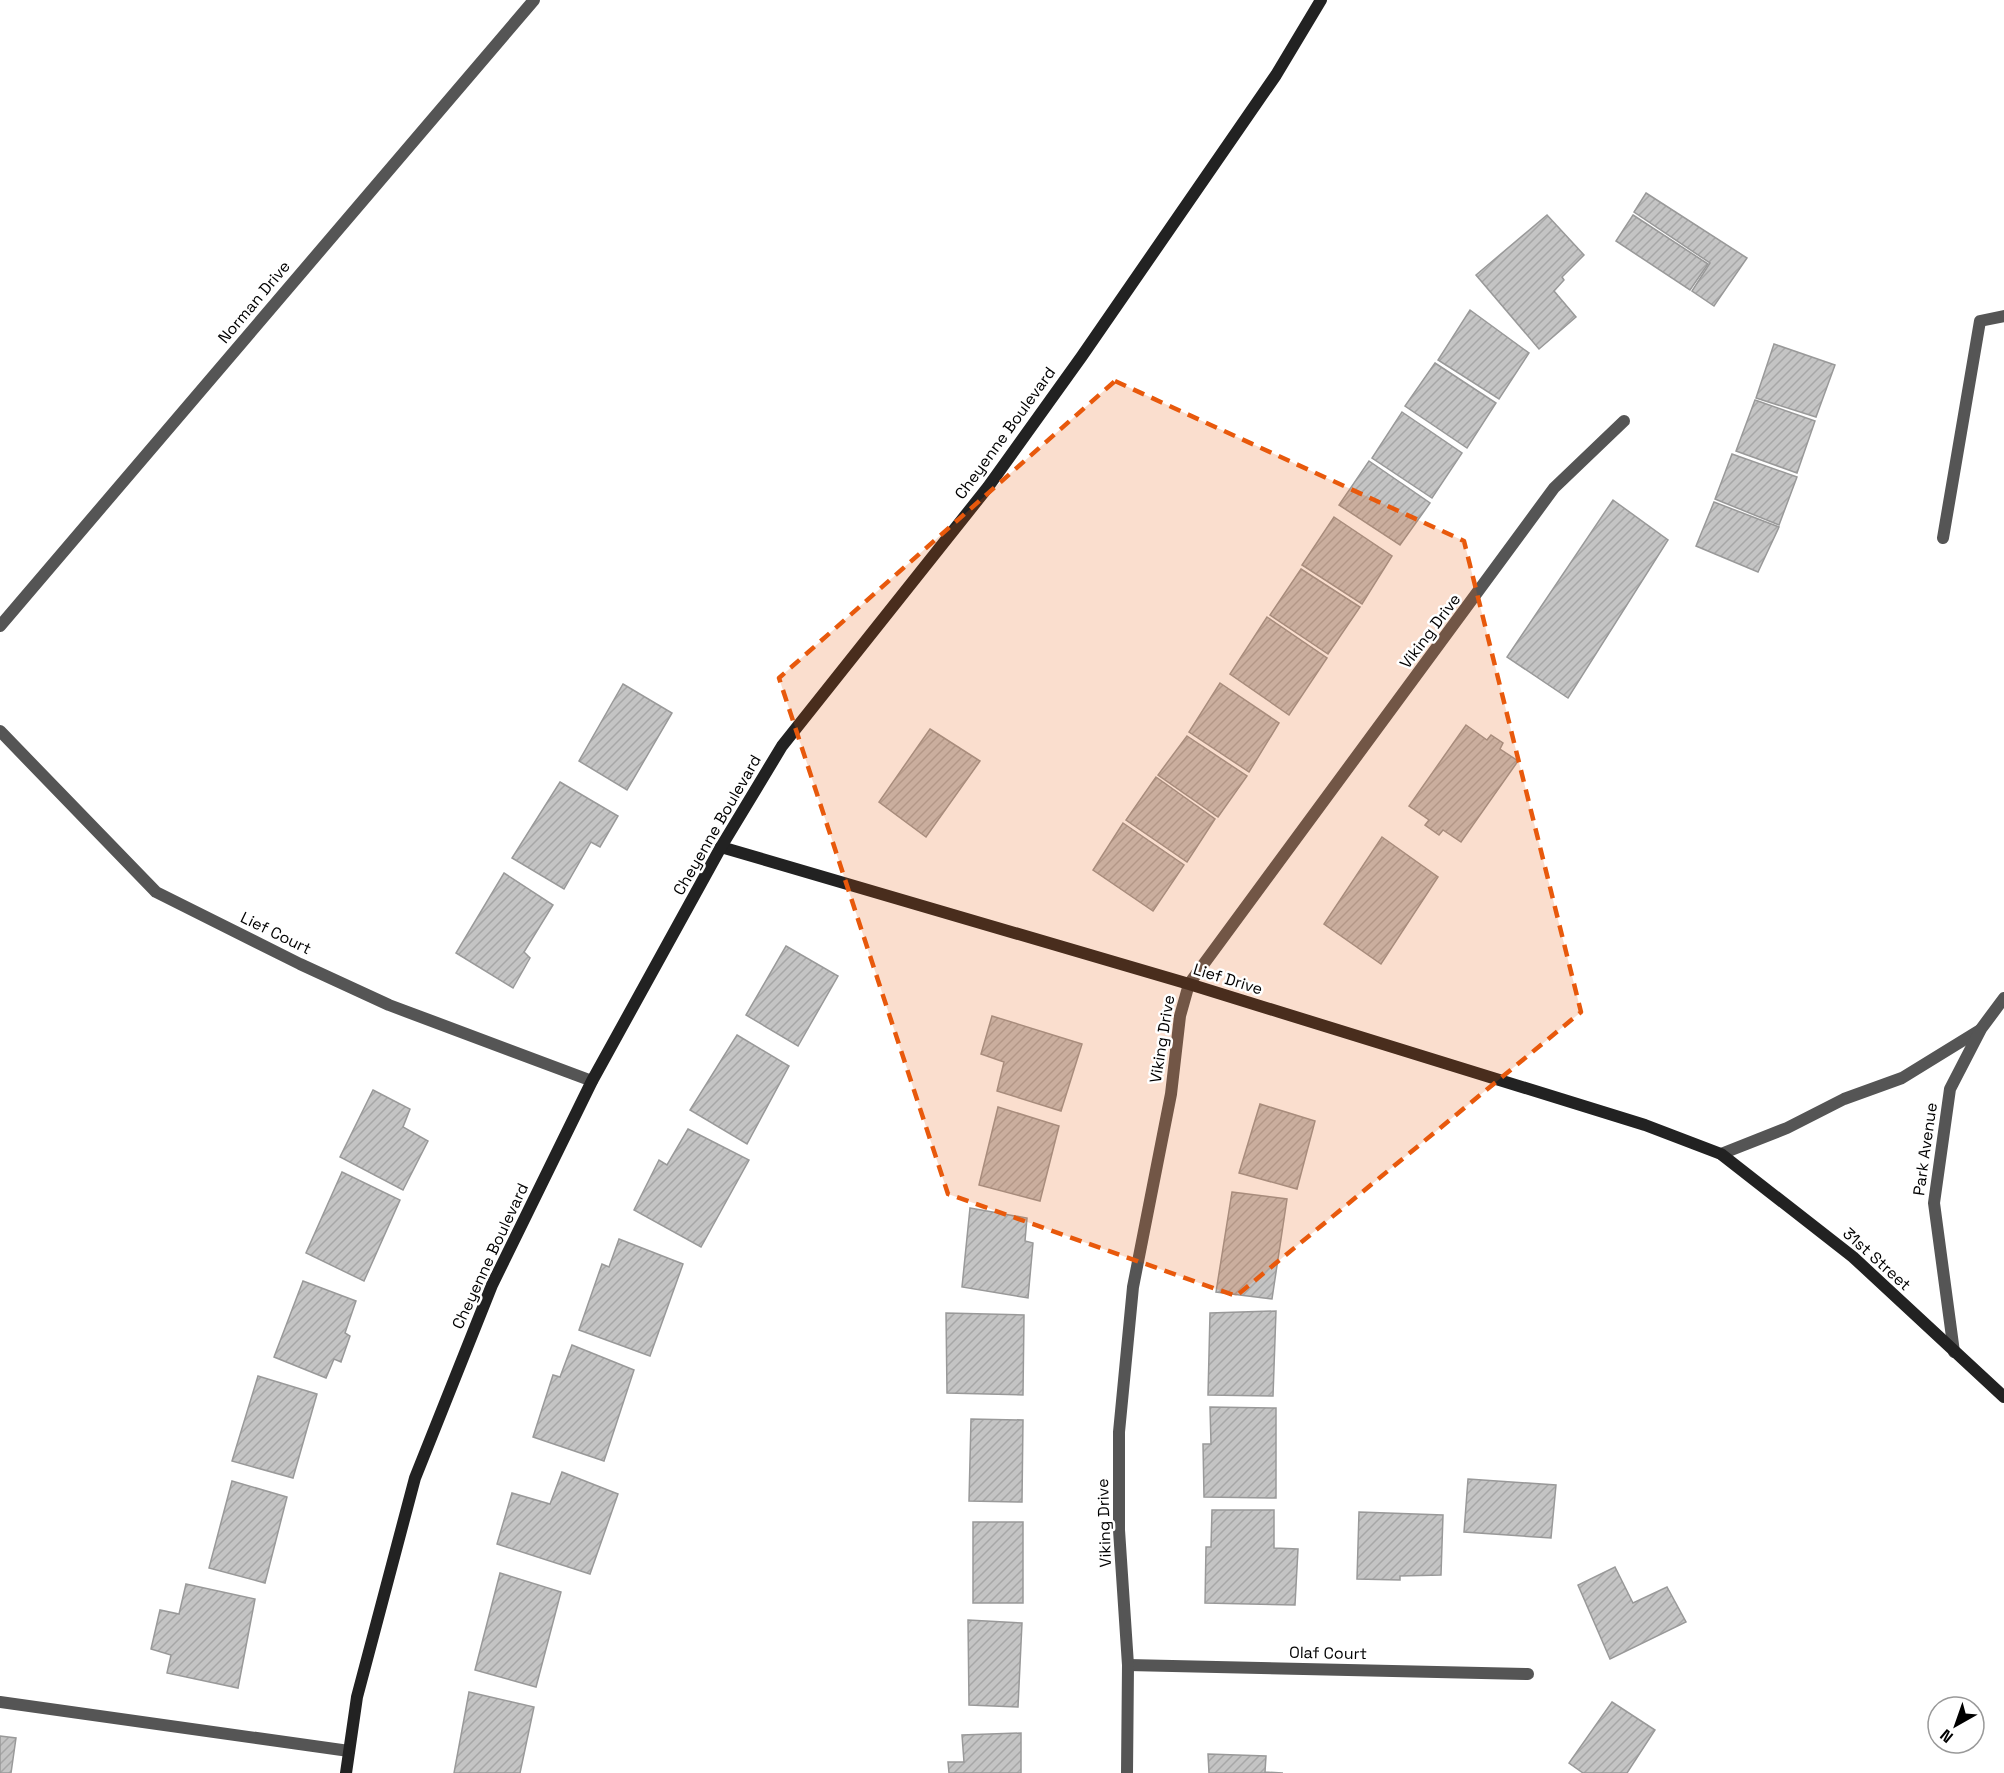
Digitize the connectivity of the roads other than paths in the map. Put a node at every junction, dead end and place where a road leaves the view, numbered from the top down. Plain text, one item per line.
1 (534, 0) edge
2 (1321, 0) edge
3 (2004, 315) edge
4 (1624, 421) dead end
5 (1943, 538) dead end
6 (0, 626) edge
7 (0, 731) edge
8 (721, 847) junction
9 (1189, 984) junction
10 (2004, 998) edge
11 (1981, 1029) junction
12 (592, 1081) junction
13 (1721, 1154) junction
14 (1954, 1352) junction
15 (2004, 1397) edge
16 (1128, 1665) junction
17 (1528, 1674) dead end
18 (0, 1702) edge
19 (349, 1751) junction
20 (346, 1773) edge
21 (1127, 1773) edge

1 - 6 street, Norman Drive
2 - 8 street, Cheyenne Boulevard
3 - 5 street
4 - 9 street, Viking Drive
7 - 12 street, Lief Court
8 - 9 street, Lief Drive
8 - 12 street, Cheyenne Boulevard
9 - 13 street, Lief Drive
9 - 16 street, Viking Drive
10 - 11 street, Park Avenue
11 - 13 street, Park Avenue
11 - 14 street, Park Avenue
12 - 19 street, Cheyenne Boulevard
13 - 14 street, 31st Street
14 - 15 street, 31st Street
16 - 17 street, Olaf Court
16 - 21 street, Viking Drive
18 - 19 street
19 - 20 street, Cheyenne Boulevard

